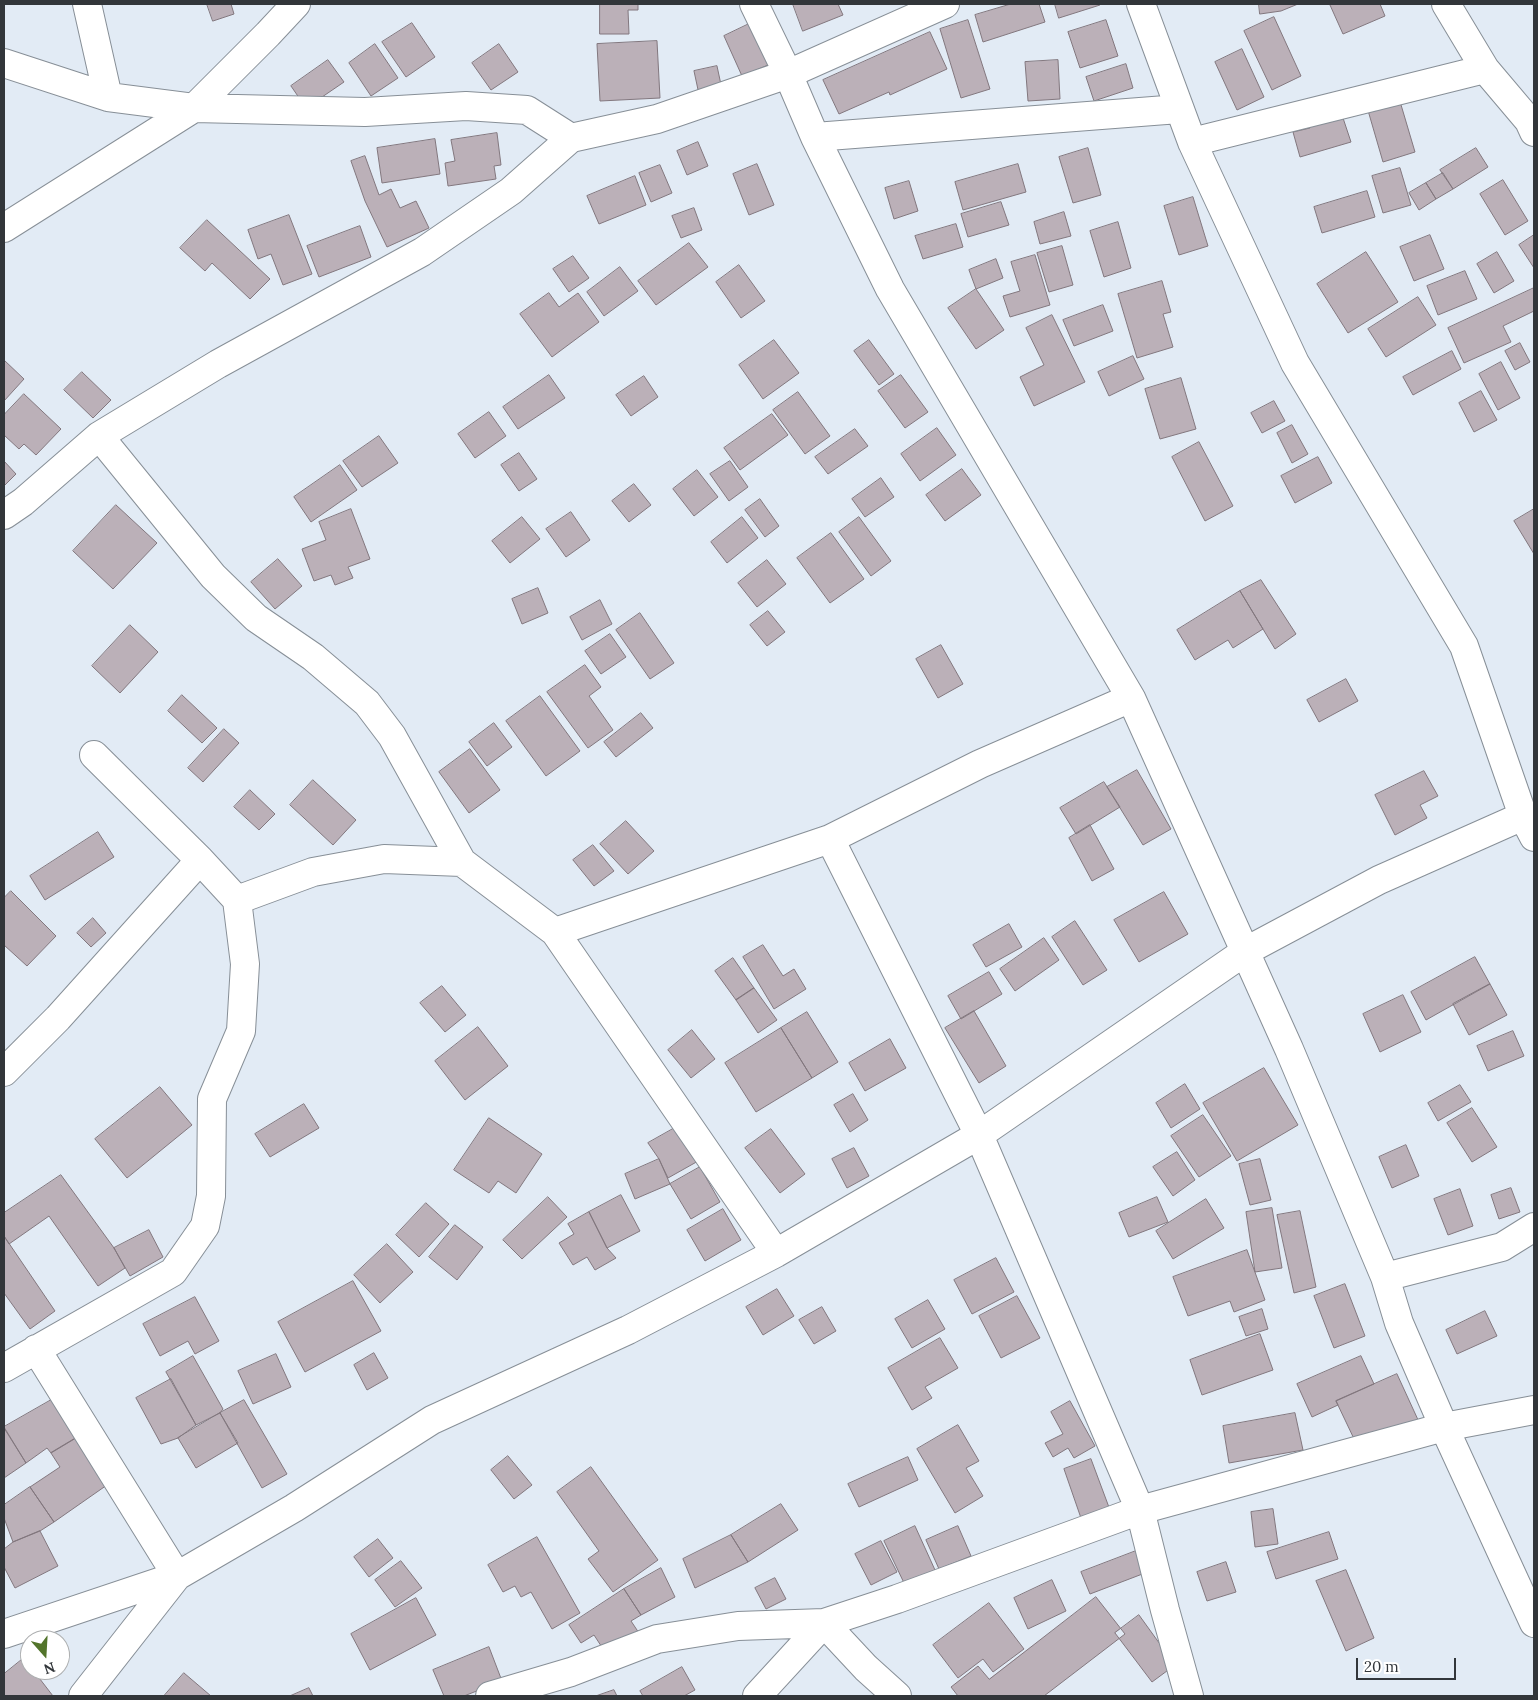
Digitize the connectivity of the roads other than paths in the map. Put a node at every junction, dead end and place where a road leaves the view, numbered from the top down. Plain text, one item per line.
1 (88, 4) edge
2 (296, 4) edge
3 (754, 4) edge
4 (945, 4) edge
5 (1140, 4) edge
6 (1446, 4) edge
7 (4, 63) edge
8 (1485, 69) junction
9 (788, 74) junction
10 (108, 97) junction
11 (194, 108) junction
12 (1179, 108) junction
13 (1532, 124) edge
14 (815, 136) junction
15 (571, 138) junction
16 (1192, 142) junction
17 (4, 228) edge
18 (99, 436) junction
19 (4, 515) edge
20 (1131, 698) junction
21 (94, 755) dead end
22 (1530, 823) edge
23 (830, 839) junction
24 (200, 860) junction
25 (462, 862) junction
26 (237, 900) junction
27 (555, 932) junction
28 (1246, 951) junction
29 (4, 1072) edge
30 (979, 1134) junction
31 (1534, 1227) edge
32 (776, 1253) junction
33 (1385, 1277) junction
34 (36, 1349) junction
35 (4, 1368) edge
36 (1534, 1410) edge
37 (1444, 1427) junction
38 (1140, 1510) junction
39 (177, 1576) junction
40 (824, 1623) junction
41 (1534, 1623) edge
42 (4, 1634) edge
43 (83, 1696) edge
44 (490, 1696) edge
45 (757, 1696) edge
46 (897, 1696) edge
47 (1189, 1696) edge

1 - 10 street
2 - 11 street
3 - 9 street
4 - 9 street
5 - 12 street
6 - 8 street
7 - 10 street
8 - 13 street
8 - 16 street
9 - 14 street
9 - 15 street
10 - 11 street
11 - 15 street
11 - 17 street
12 - 14 street
12 - 16 street
14 - 20 street
15 - 18 street
16 - 22 street
18 - 19 street
18 - 25 street
20 - 23 street
20 - 28 street
21 - 24 street
22 - 28 street
23 - 27 street
23 - 30 street
24 - 26 street
24 - 29 street
25 - 26 street
25 - 27 street
26 - 34 street
27 - 32 street
28 - 30 street
28 - 33 street
30 - 32 street
30 - 38 street
31 - 33 street
32 - 39 street
33 - 37 street
34 - 35 street
34 - 39 street
36 - 37 street
37 - 38 street
37 - 41 street
38 - 40 street
38 - 47 street
39 - 42 street
39 - 43 street
40 - 44 street
40 - 45 street
40 - 46 street

